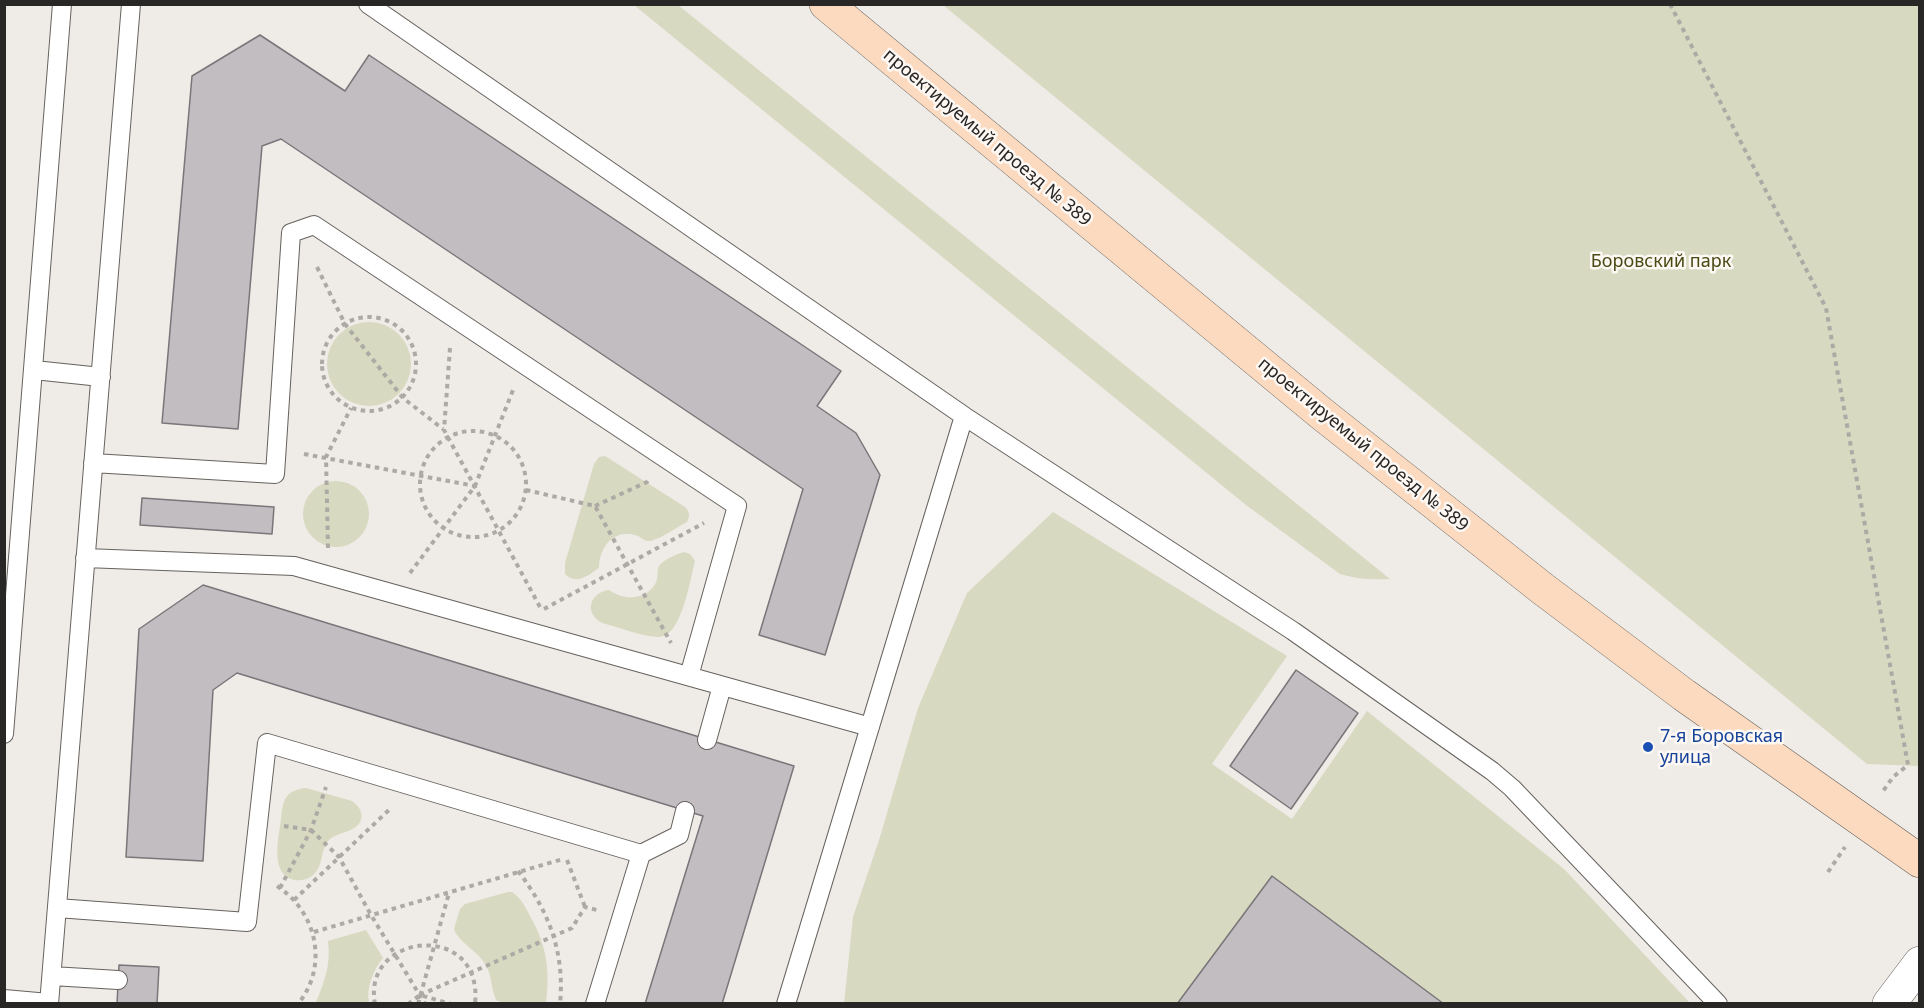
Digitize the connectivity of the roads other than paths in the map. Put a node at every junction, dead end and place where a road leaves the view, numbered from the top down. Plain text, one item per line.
1 (62, 4) edge
2 (131, 4) edge
3 (368, 4) edge
4 (826, 4) edge
5 (34, 369) junction
6 (101, 377) junction
7 (964, 416) junction
8 (93, 463) junction
9 (4, 507) edge
10 (23, 509) junction
11 (85, 558) junction
12 (688, 676) junction
13 (722, 686) junction
14 (870, 727) junction
15 (4, 734) edge
16 (707, 740) dead end
17 (685, 811) dead end
18 (641, 854) junction
19 (1920, 861) edge
20 (57, 908) junction
21 (1920, 963) edge
22 (52, 976) junction
23 (118, 980) dead end
24 (4, 999) edge
25 (49, 1003) edge
26 (595, 1004) edge
27 (786, 1004) edge
28 (1718, 1004) edge
29 (1889, 1004) edge

1 - 5 lane
2 - 6 lane
3 - 7 lane
4 - 19 main road, проектируемый проезд № 389
5 - 6 lane
5 - 10 lane
6 - 8 lane
7 - 14 lane
7 - 28 lane
8 - 11 lane
8 - 12 lane
9 - 10 lane
10 - 15 lane
11 - 12 lane
11 - 20 lane
12 - 13 lane
13 - 14 lane
13 - 16 lane
14 - 27 lane
17 - 18 lane
18 - 20 lane
18 - 26 lane
20 - 22 lane
21 - 29 street
22 - 23 lane
22 - 25 lane
24 - 25 lane

